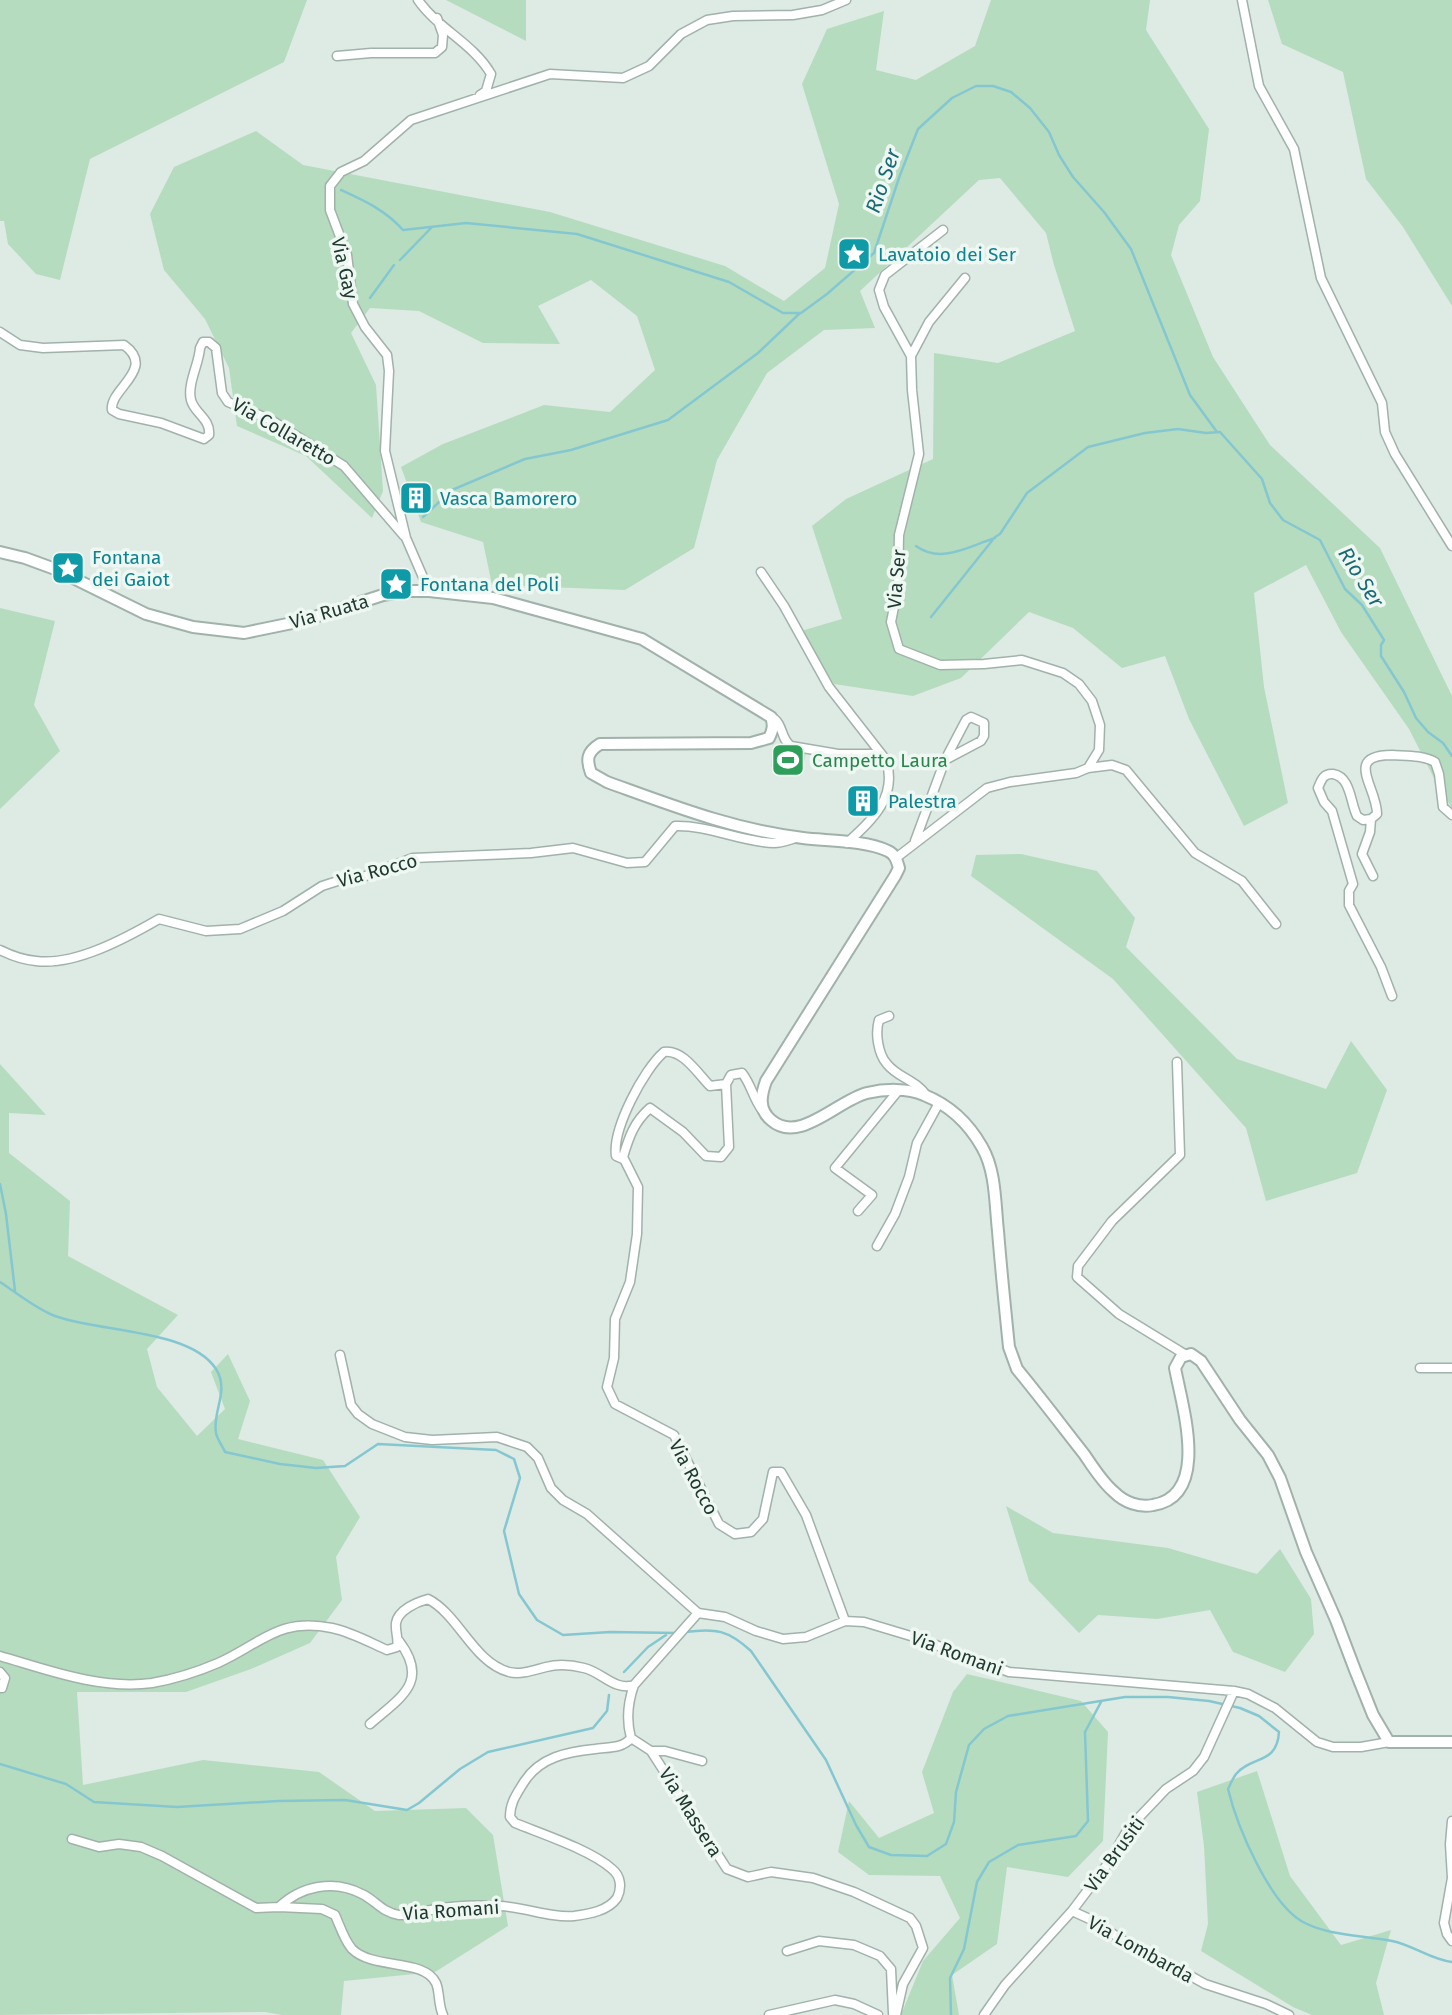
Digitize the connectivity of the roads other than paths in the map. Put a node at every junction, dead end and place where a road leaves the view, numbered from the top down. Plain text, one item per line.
1 (418, 0) edge
2 (846, 0) edge
3 (1242, 0) edge
4 (437, 18) junction
5 (337, 57) dead end
6 (476, 98) junction
7 (943, 230) dead end
8 (965, 278) dead end
9 (0, 332) edge
10 (911, 356) junction
11 (406, 538) junction
12 (1452, 546) edge
13 (0, 552) edge
14 (761, 572) dead end
15 (429, 591) junction
16 (771, 716) junction
17 (886, 760) junction
18 (945, 760) junction
19 (1088, 768) junction
20 (1452, 815) edge
21 (1371, 819) junction
22 (799, 838) junction
23 (847, 843) junction
24 (914, 844) junction
25 (896, 858) junction
26 (1374, 876) dead end
27 (1276, 924) dead end
28 (0, 950) edge
29 (1392, 996) dead end
30 (890, 1016) dead end
31 (1177, 1062) dead end
32 (726, 1084) junction
33 (898, 1091) junction
34 (927, 1096) junction
35 (939, 1103) junction
36 (768, 1118) junction
37 (623, 1159) junction
38 (858, 1211) dead end
39 (877, 1246) dead end
40 (340, 1355) dead end
41 (1186, 1355) junction
42 (1420, 1368) dead end
43 (1452, 1368) edge
44 (698, 1613) junction
45 (845, 1621) junction
46 (399, 1641) junction
47 (0, 1656) edge
48 (0, 1672) edge
49 (634, 1685) junction
50 (0, 1688) edge
51 (1233, 1692) junction
52 (370, 1724) dead end
53 (631, 1738) junction
54 (1389, 1742) junction
55 (1452, 1742) edge
56 (651, 1751) junction
57 (702, 1762) dead end
58 (1452, 1821) edge
59 (72, 1839) dead end
60 (279, 1907) junction
61 (1072, 1911) junction
62 (1452, 1941) edge
63 (787, 1951) dead end
64 (443, 2015) edge
65 (769, 2015) edge
66 (878, 2015) edge
67 (895, 2015) edge
68 (984, 2015) edge
69 (1289, 2015) edge

1 - 4 street
2 - 6 street, Via Gay
3 - 12 street
4 - 5 street
4 - 6 street
6 - 11 street, Via Gay
7 - 10 street, Via Ser
8 - 10 street
9 - 11 street, Via Collaretto
10 - 19 street, Via Ser
11 - 15 street, Via Gay
13 - 15 street, Via Ruata
14 - 17 street
15 - 16 street, Via Ruata
16 - 17 street
16 - 22 street, Via Rocco
17 - 23 street
18 - 18 street
18 - 24 street
19 - 24 street
19 - 27 street
20 - 21 street
21 - 26 street
21 - 29 street
22 - 23 street, Via Rocco
22 - 28 street, Via Rocco
23 - 25 street, Via Rocco
24 - 25 street
25 - 36 street
30 - 34 street
31 - 41 street
32 - 36 street, Via Rocco
32 - 37 street, Via Rocco
32 - 37 street
33 - 34 street
33 - 36 street
33 - 38 street
34 - 35 street
35 - 39 street
35 - 41 street
37 - 45 street, Via Rocco
40 - 44 street
41 - 54 street
42 - 43 street
44 - 45 street
44 - 49 street
45 - 51 street, Via Romani
46 - 47 street
46 - 49 street
46 - 52 street
48 - 50 street
49 - 53 street
51 - 54 street, Via Romani
51 - 61 street, Via Brusiti
53 - 56 street
53 - 60 street, Via Romani
54 - 55 street
56 - 57 street
56 - 67 street, Via Massera
58 - 62 street
59 - 60 street
60 - 64 street
61 - 68 street, Via Brusiti
61 - 69 street, Via Lombarda
63 - 67 street
65 - 66 street

